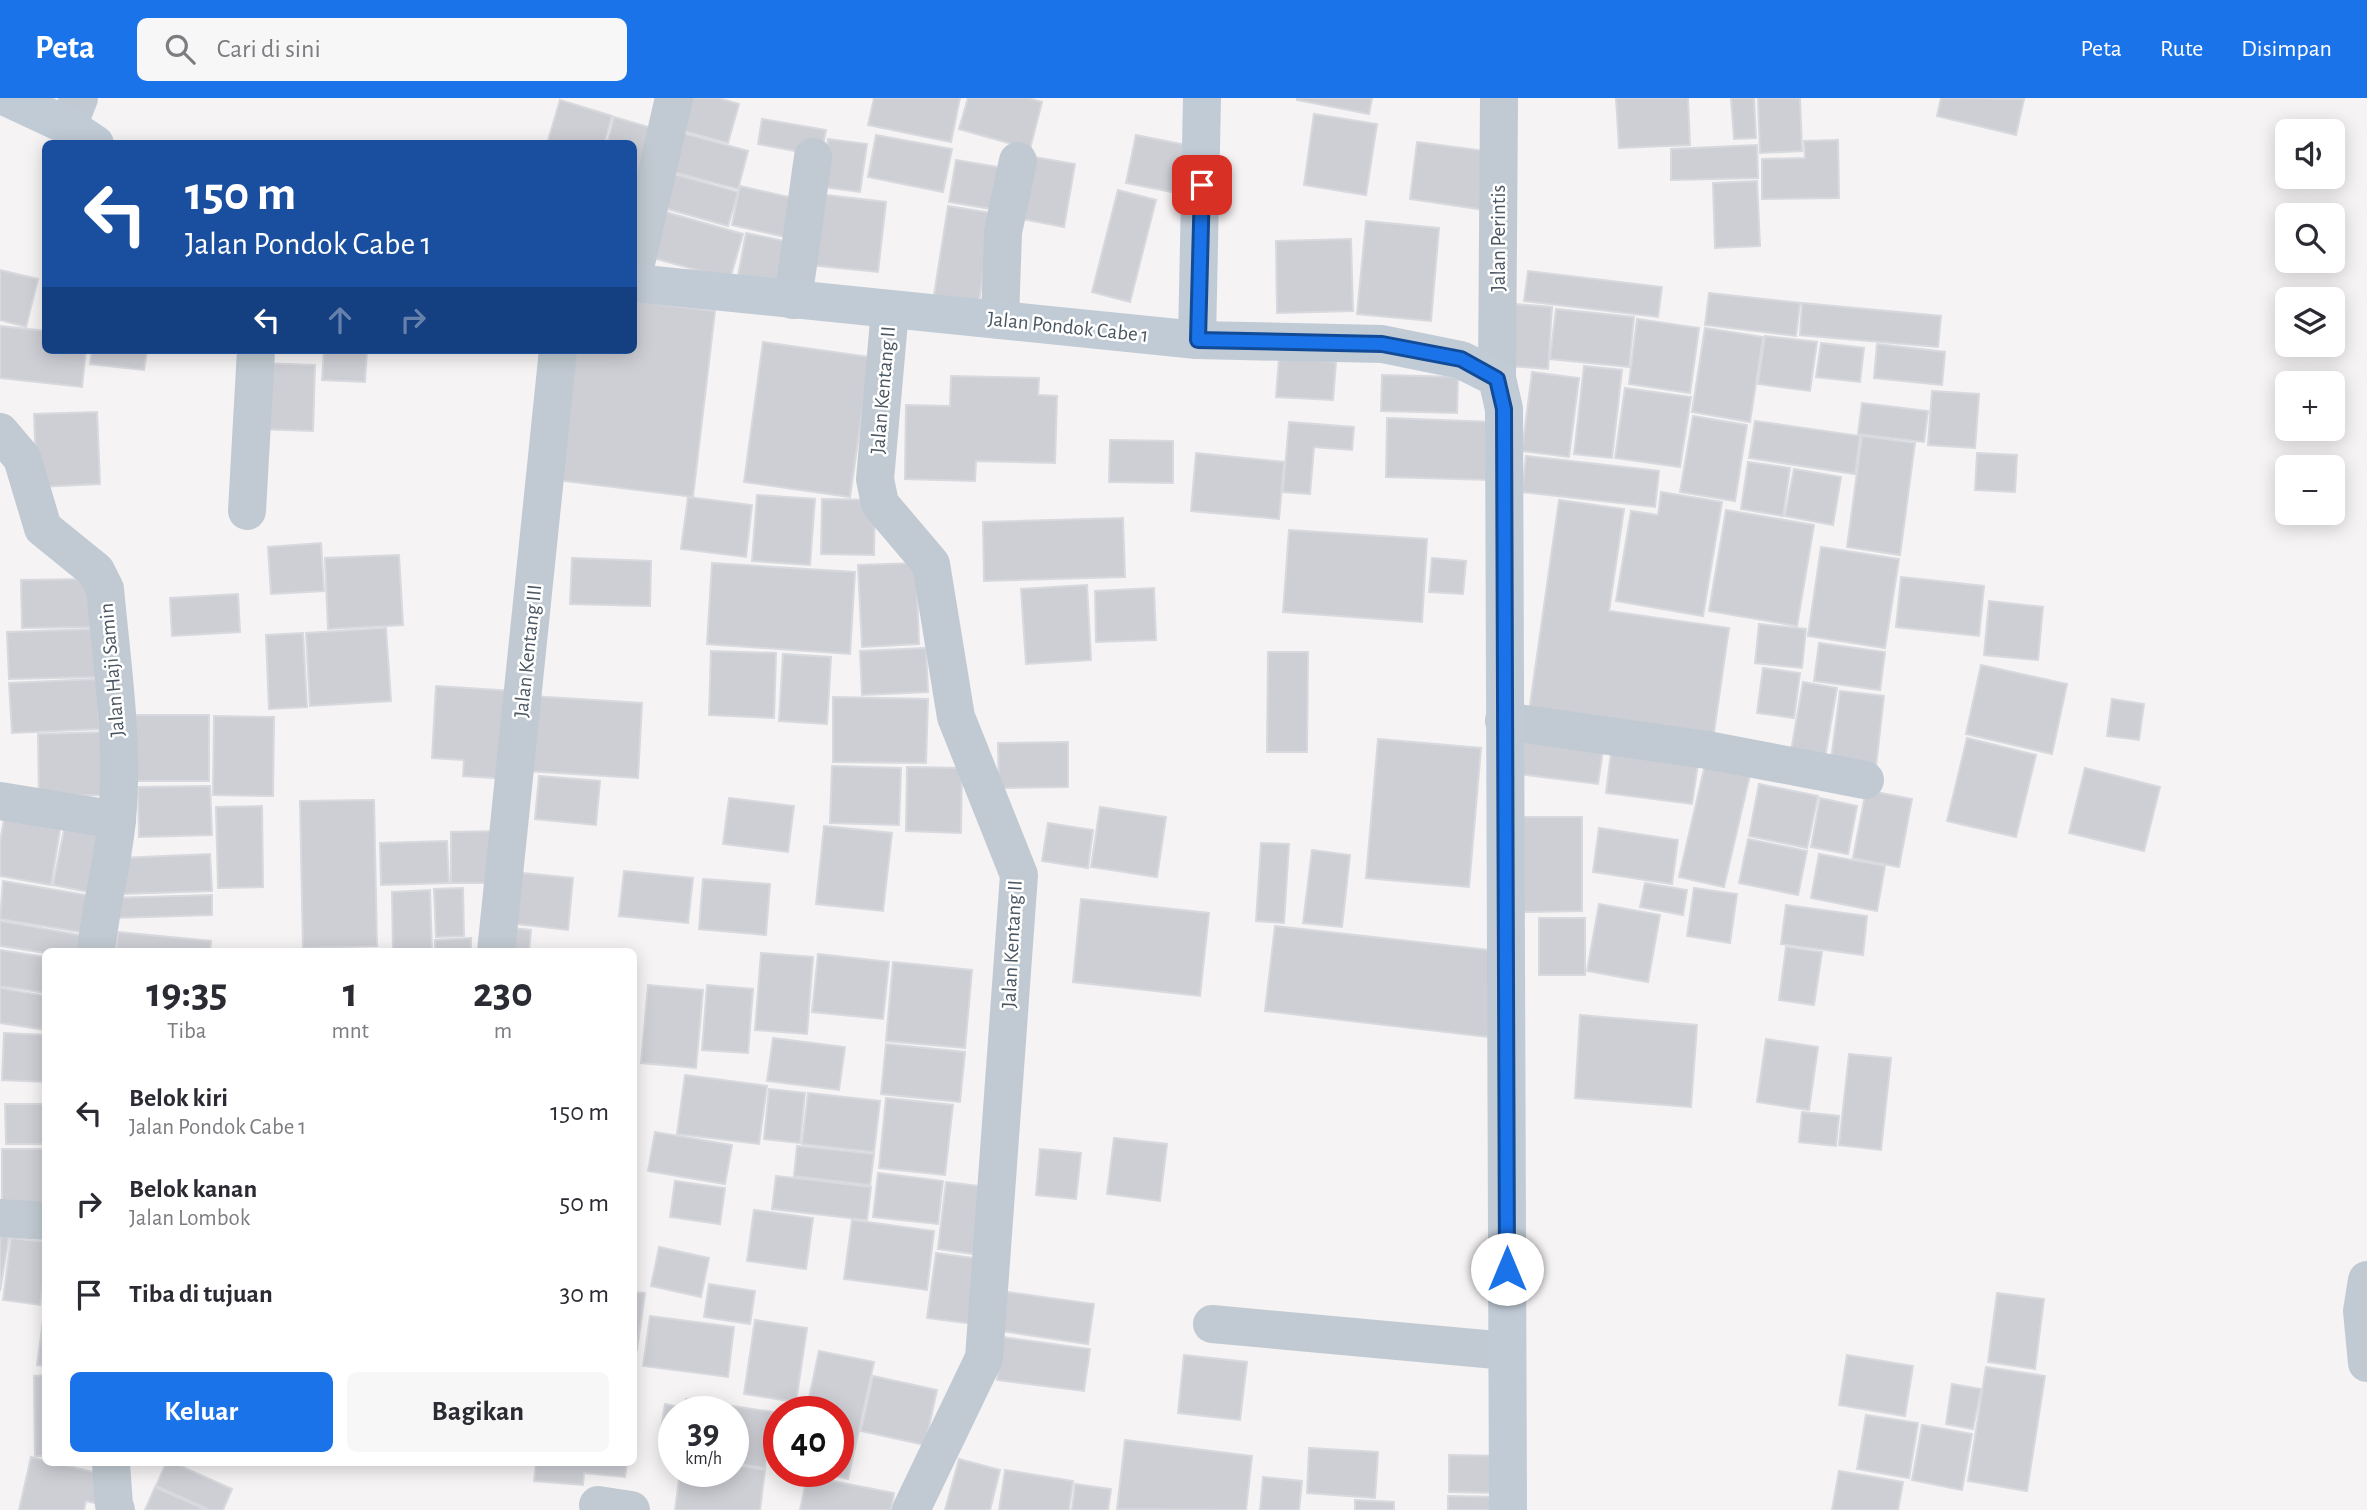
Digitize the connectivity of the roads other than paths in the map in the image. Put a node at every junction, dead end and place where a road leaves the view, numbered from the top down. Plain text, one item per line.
1 (6, 98) edge
2 (674, 98) edge
3 (1202, 98) edge
4 (1499, 98) edge
5 (0, 111) edge
6 (80, 123) edge
7 (813, 157) dead end
8 (1018, 161) dead end
9 (637, 259) edge
10 (637, 283) edge
11 (793, 300) junction
12 (890, 310) junction
13 (1000, 320) junction
14 (1198, 340) junction
15 (256, 354) edge
16 (558, 354) edge
17 (1497, 379) junction
18 (0, 432) edge
19 (247, 511) dead end
20 (1504, 721) junction
21 (1865, 780) dead end
22 (0, 801) edge
23 (117, 820) junction
24 (96, 948) edge
25 (496, 948) edge
26 (0, 1218) edge
27 (42, 1221) edge
28 (2367, 1280) edge
29 (1212, 1325) dead end
30 (1507, 1351) junction
31 (2367, 1363) edge
32 (111, 1466) edge
33 (116, 1510) edge
34 (912, 1510) edge
35 (1508, 1510) edge

1 - 5 street
1 - 6 street
2 - 9 street
3 - 14 street
4 - 17 street, Jalan Perintis
7 - 11 street
8 - 13 street
10 - 11 street, Jalan Pondok Cabe 1
11 - 12 street, Jalan Pondok Cabe 1
12 - 13 street, Jalan Pondok Cabe 1
12 - 34 street, Jalan Kentang II
13 - 14 street, Jalan Pondok Cabe 1
14 - 17 street, Jalan Pondok Cabe 1
15 - 19 street
16 - 25 street, Jalan Kentang III
17 - 20 street
18 - 23 street, Jalan Haji Samin
20 - 21 street
20 - 30 street
22 - 23 street
23 - 24 street, Jalan Haji Samin
26 - 27 street
28 - 31 street
29 - 30 street
30 - 35 street
32 - 33 street

